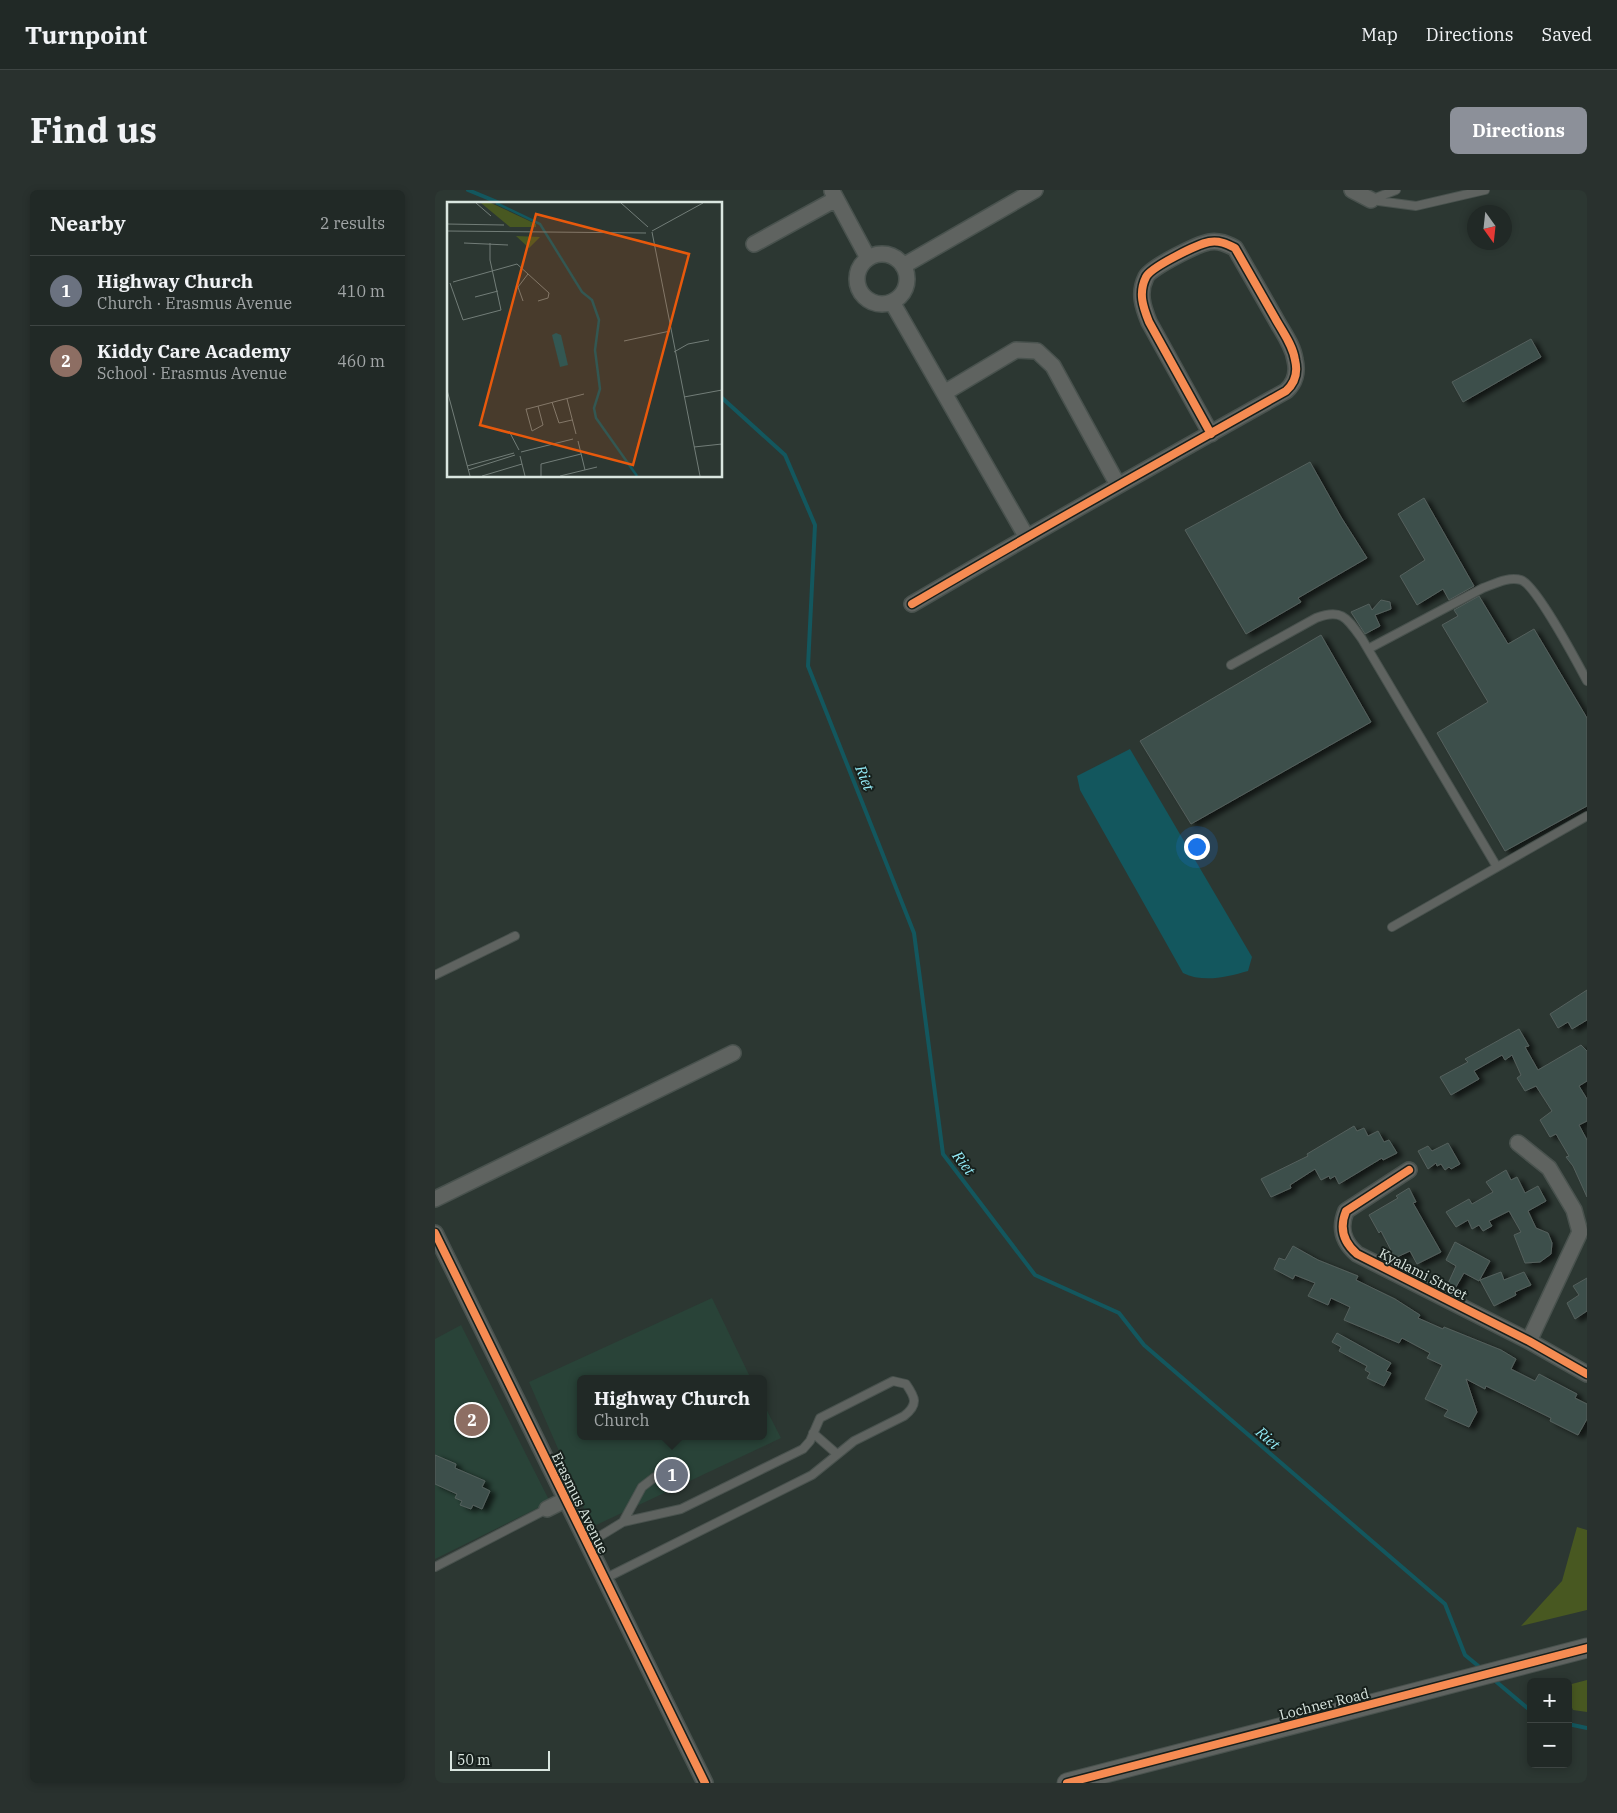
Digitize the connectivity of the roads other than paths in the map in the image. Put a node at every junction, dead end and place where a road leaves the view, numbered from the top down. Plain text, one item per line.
1 (1035, 190) edge
2 (1352, 190) edge
3 (1397, 190) edge
4 (1485, 190) edge
5 (833, 194) edge
6 (1371, 200) junction
7 (755, 244) dead end
8 (868, 258) junction
9 (903, 266) junction
10 (892, 302) junction
11 (944, 393) junction
12 (1211, 434) junction
13 (1118, 485) junction
14 (1026, 536) junction
15 (912, 604) dead end
16 (1368, 649) junction
17 (1231, 665) dead end
18 (1587, 681) edge
19 (1587, 816) edge
20 (1497, 867) junction
21 (1392, 927) dead end
22 (515, 936) dead end
23 (435, 975) edge
24 (733, 1053) dead end
25 (1518, 1143) dead end
26 (1409, 1170) dead end
27 (435, 1199) edge
28 (435, 1233) edge
29 (1529, 1341) junction
30 (1587, 1374) edge
31 (813, 1433) junction
32 (837, 1454) junction
33 (655, 1477) dead end
34 (565, 1500) junction
35 (547, 1509) joint
36 (623, 1522) junction
37 (587, 1544) junction
38 (435, 1567) edge
39 (604, 1579) junction
40 (1587, 1648) edge
41 (705, 1783) edge
42 (1067, 1783) edge

1 - 9 street
2 - 6 street
3 - 6 lane
4 - 6 lane
5 - 7 street
5 - 8 street
8 - 9 street
8 - 10 street
9 - 10 street
10 - 11 street
11 - 13 street
11 - 14 street
12 - 12 street
12 - 13 street
13 - 14 street
14 - 15 street
16 - 17 lane
16 - 18 lane
16 - 20 lane
19 - 20 lane
20 - 21 lane
22 - 23 lane
24 - 27 street
25 - 29 street
26 - 29 street, Kyalami Street
28 - 34 street, Erasmus Avenue
29 - 30 street, Kyalami Street
31 - 32 lane
31 - 32 lane
31 - 36 lane
32 - 39 lane
33 - 36 lane
34 - 35 street
34 - 37 street, Erasmus Avenue
35 - 38 lane
36 - 37 lane
37 - 39 street, Erasmus Avenue
39 - 41 street, Erasmus Avenue
40 - 42 street, Lochner Road

